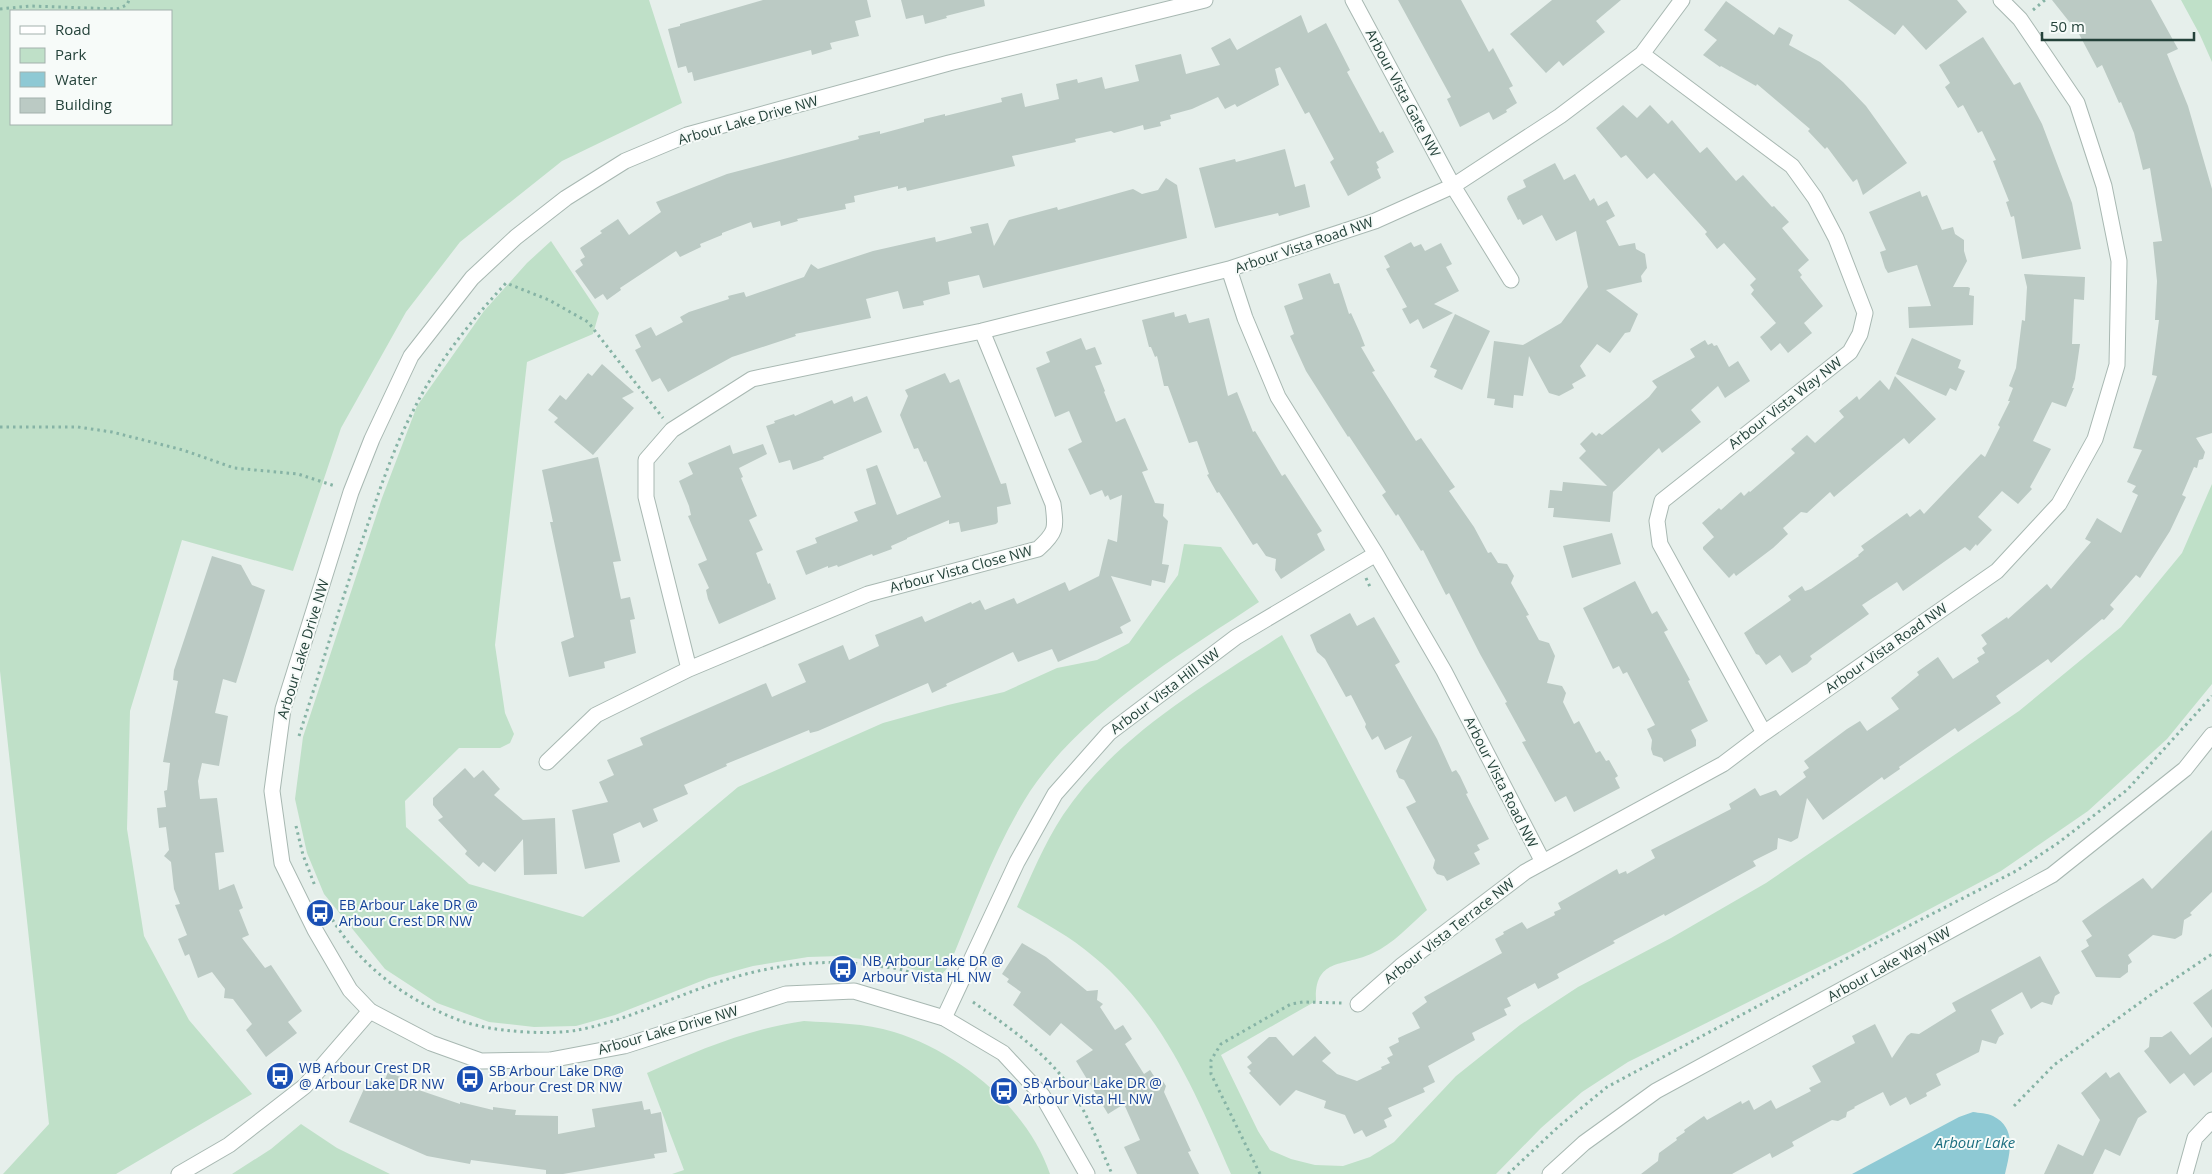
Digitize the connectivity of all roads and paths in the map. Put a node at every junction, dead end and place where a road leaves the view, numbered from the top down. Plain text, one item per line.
1 (129, 0) edge
2 (1205, 0) edge
3 (1353, 0) edge
4 (1682, 0) edge
5 (2001, 0) edge
6 (0, 9) edge
7 (1642, 54) junction
8 (1453, 186) junction
9 (1229, 269) junction
10 (1511, 280) dead end
11 (982, 330) junction
12 (0, 427) edge
13 (672, 430) junction
14 (330, 484) dead end
15 (1376, 554) junction
16 (689, 669) junction
17 (2212, 696) edge
18 (1764, 733) junction
19 (2212, 735) edge
20 (298, 738) dead end
21 (547, 762) dead end
22 (294, 818) dead end
23 (1543, 862) junction
24 (317, 891) dead end
25 (325, 908) dead end
26 (2212, 954) edge
27 (930, 983) dead end
28 (1358, 1004) joint
29 (370, 1011) junction
30 (944, 1018) junction
31 (2014, 1106) dead end
32 (2212, 1120) edge
33 (179, 1174) edge
34 (1087, 1174) edge
35 (1260, 1174) edge
36 (1508, 1174) edge
37 (1550, 1174) edge
38 (2185, 1174) edge

1 - 6 path
2 - 29 street, Arbour Lake Drive NW
3 - 8 street, Arbour Vista Gate NW
4 - 7 street, Arbour Vista Road NW
5 - 18 street, Arbour Vista Road NW
7 - 8 street, Arbour Vista Road NW
7 - 18 street, Arbour Vista Way NW
8 - 9 street, Arbour Vista Road NW
8 - 10 street, Arbour Vista Gate NW
9 - 11 street
9 - 15 street, Arbour Vista Road NW
11 - 13 street
11 - 16 street, Arbour Vista Close NW
12 - 14 path
13 - 16 street
13 - 20 path
15 - 23 street, Arbour Vista Road NW
15 - 30 street, Arbour Vista Hill NW
16 - 21 street, Arbour Vista Close NW
17 - 36 path
18 - 23 street, Arbour Vista Road NW
19 - 37 street, Arbour Lake Way NW
22 - 24 path
23 - 28 street, Arbour Vista Terrace NW
25 - 27 path
26 - 31 path
28 - 35 path
29 - 30 street, Arbour Lake Drive NW
29 - 33 street
30 - 34 street, Arbour Lake Drive NW
32 - 38 street

